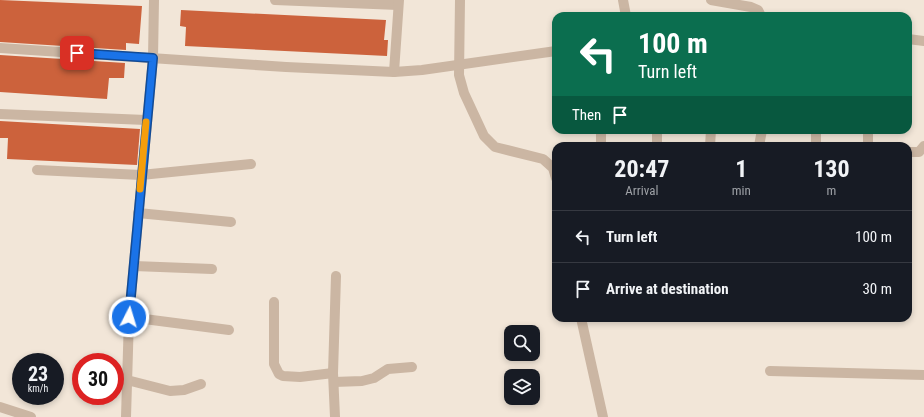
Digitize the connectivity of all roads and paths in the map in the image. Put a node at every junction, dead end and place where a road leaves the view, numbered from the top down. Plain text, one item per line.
1 (154, 0) edge
2 (275, 0) edge
3 (460, 0) edge
4 (624, 0) edge
5 (711, 0) edge
6 (399, 2) edge
7 (626, 12) edge
8 (759, 12) edge
9 (0, 48) edge
10 (552, 52) edge
11 (153, 58) junction
12 (458, 64) junction
13 (394, 72) junction
14 (0, 114) edge
15 (146, 120) junction
16 (924, 146) edge
17 (912, 152) edge
18 (251, 164) dead end
19 (552, 167) edge
20 (37, 170) dead end
21 (141, 175) junction
22 (138, 213) junction
23 (231, 222) dead end
24 (134, 266) junction
25 (212, 269) dead end
26 (336, 276) dead end
27 (274, 302) dead end
28 (129, 317) junction
29 (582, 322) edge
30 (229, 330) dead end
31 (412, 367) dead end
32 (770, 371) dead end
33 (924, 376) edge
34 (334, 378) junction
35 (127, 380) junction
36 (201, 384) dead end
37 (0, 407) edge
38 (31, 417) edge
39 (126, 417) edge
40 (335, 417) edge
41 (603, 417) edge

1 - 11 street
2 - 6 street
3 - 12 street
4 - 7 street
5 - 8 street
6 - 13 street
9 - 11 street
10 - 12 street
11 - 13 street
11 - 15 street
12 - 13 street
12 - 19 street
14 - 15 street
15 - 21 street
16 - 17 street
18 - 21 street
20 - 21 street
21 - 22 street
22 - 23 street
22 - 24 street
24 - 25 street
24 - 28 street
26 - 34 street
27 - 34 street
28 - 30 street
28 - 35 street
29 - 41 street
31 - 34 street
32 - 33 street
34 - 40 street
35 - 36 street
35 - 39 street
37 - 38 street

